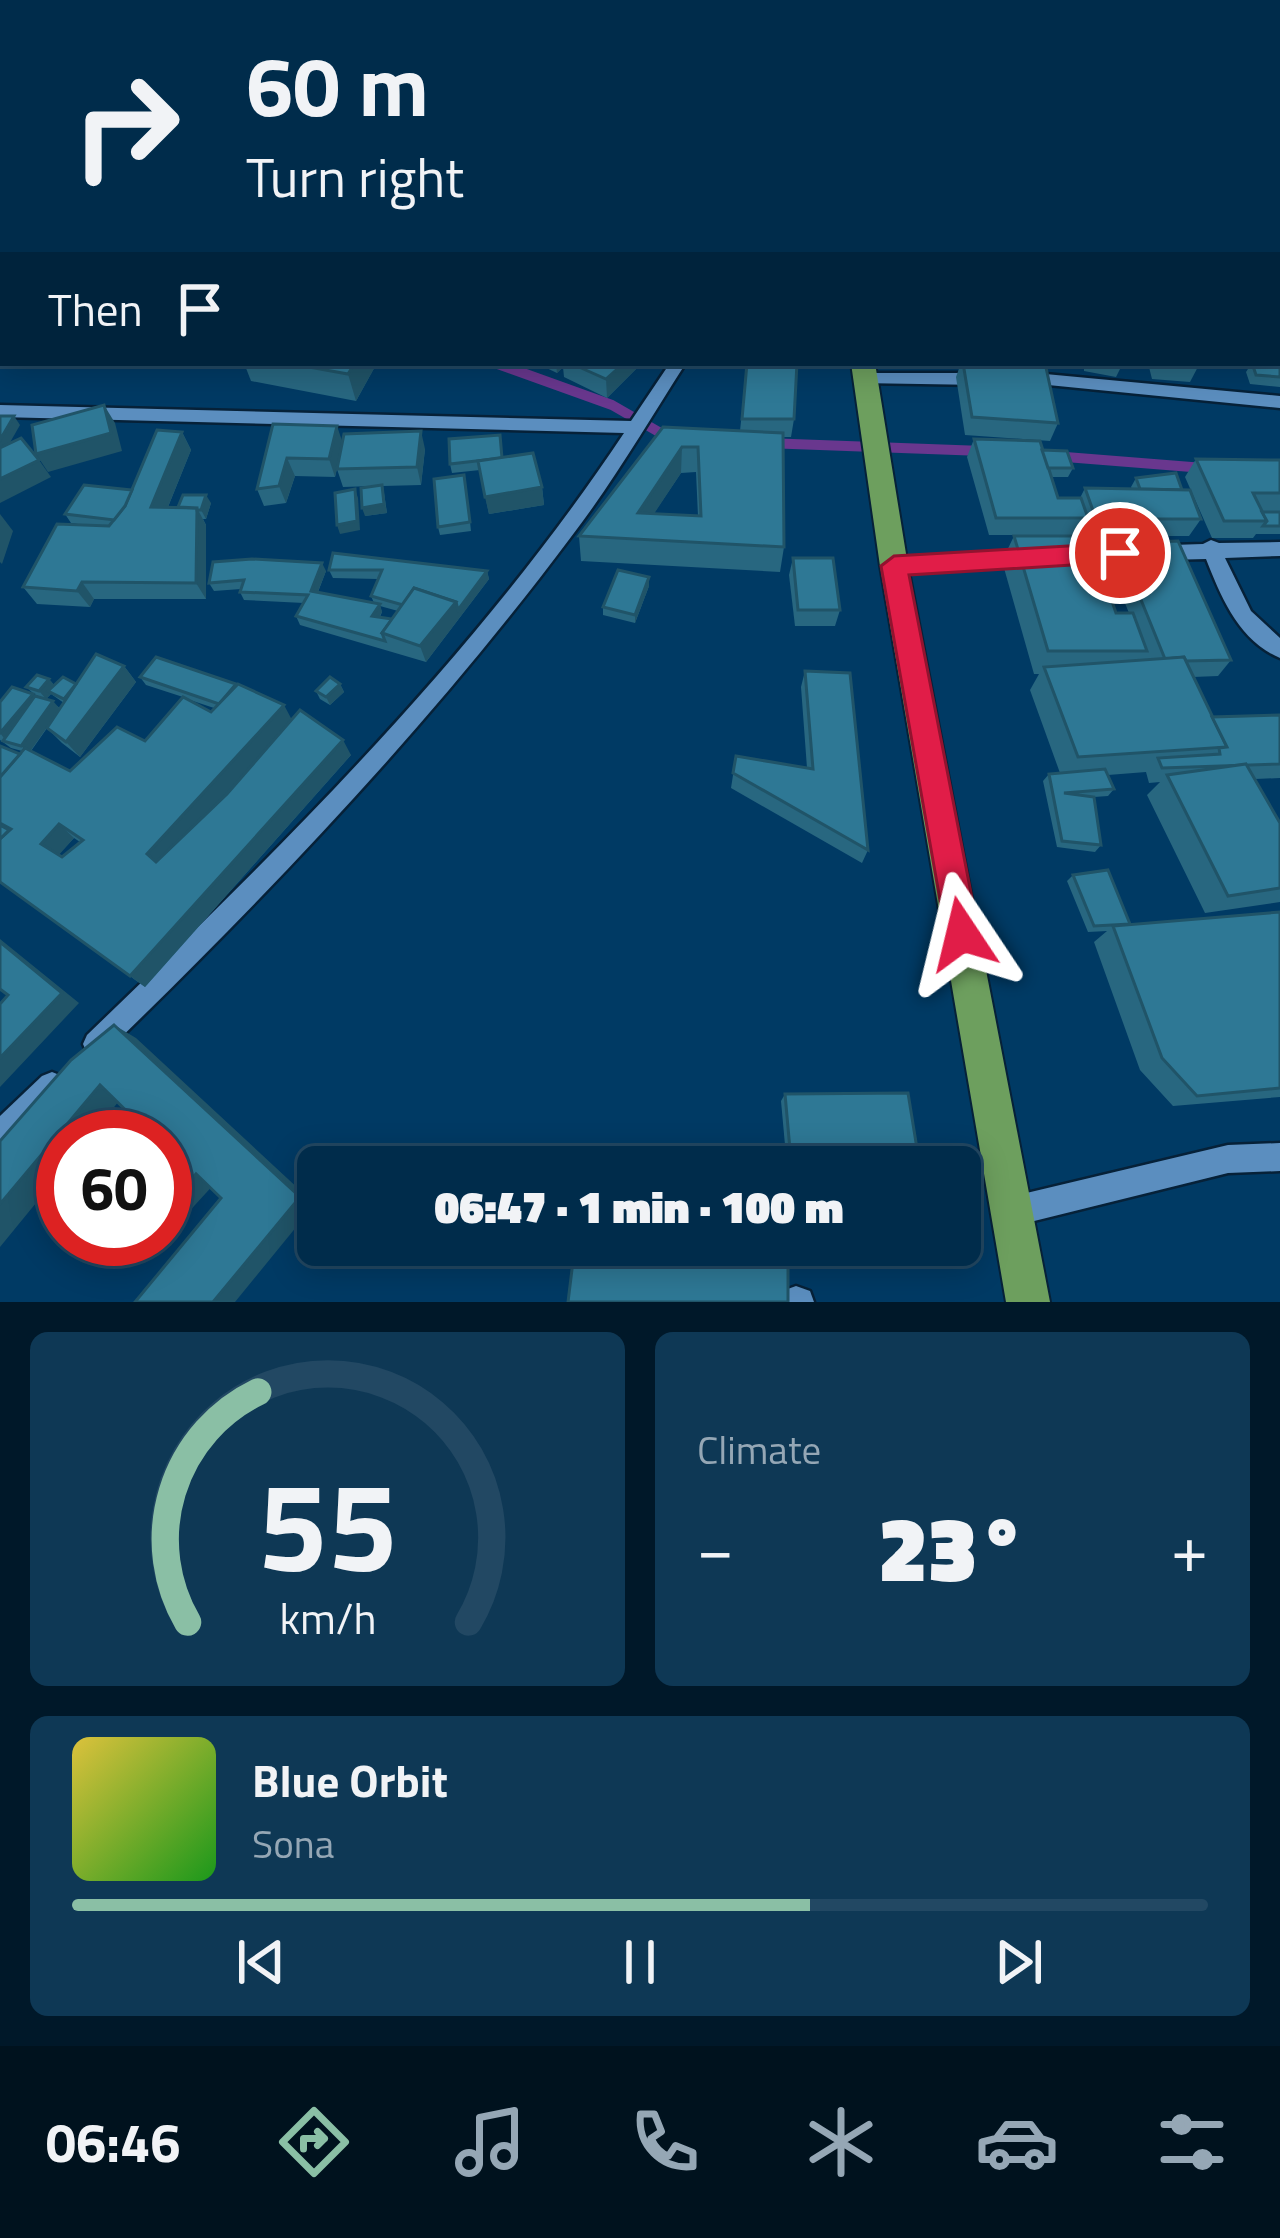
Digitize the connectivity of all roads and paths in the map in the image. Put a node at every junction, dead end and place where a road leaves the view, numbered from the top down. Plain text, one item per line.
1 (677, 366) edge
2 (864, 371) edge
3 (1280, 402) edge
4 (0, 411) edge
5 (638, 427) junction
6 (1211, 548) junction
7 (1280, 549) edge
8 (894, 566) junction
9 (1280, 649) edge
10 (0, 1135) edge
11 (1280, 1157) edge
12 (1014, 1210) junction
13 (1028, 1302) edge

1 - 5 street
2 - 3 street
2 - 8 main road
4 - 5 street
5 - 10 street
6 - 7 street
6 - 8 street
6 - 9 street
8 - 12 main road
11 - 12 street
12 - 13 main road

